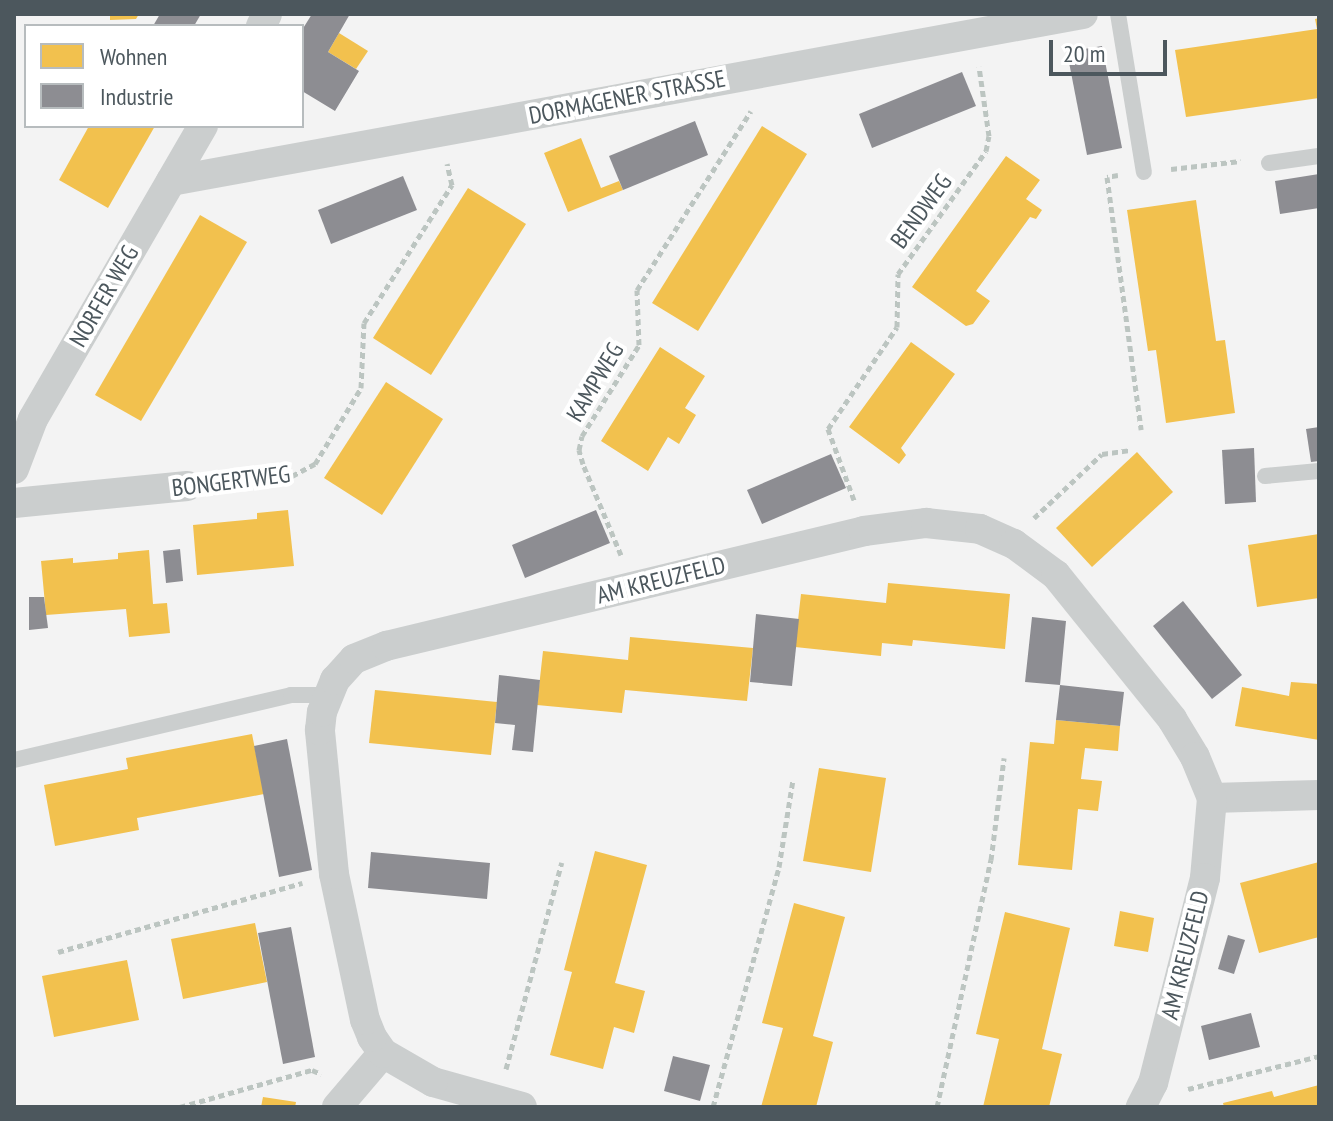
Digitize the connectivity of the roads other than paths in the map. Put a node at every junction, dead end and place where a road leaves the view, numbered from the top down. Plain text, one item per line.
1 (1083, 14) edge
2 (1118, 14) edge
3 (927, 28) edge
4 (202, 128) edge
5 (1319, 156) edge
6 (1269, 163) road end
7 (1144, 172) road end
8 (171, 181) junction
9 (14, 469) edge
10 (1319, 471) edge
11 (1265, 476) dead end
12 (187, 486) road end
13 (14, 503) edge
14 (328, 695) junction
15 (14, 760) edge
16 (1319, 795) edge
17 (1212, 798) junction
18 (383, 1053) junction
19 (1147, 1095) edge
20 (344, 1097) edge
21 (510, 1104) edge

1 - 3 street, DORMAGENER STRASSE
2 - 7 lane
3 - 8 street, DORMAGENER STRASSE
4 - 8 street, NORFER WEG
5 - 6 lane
8 - 9 street, NORFER WEG
10 - 11 lane
12 - 13 street, BONGERTWEG
14 - 15 lane
14 - 17 street, AM KREUZFELD
14 - 18 street, AM KREUZFELD
16 - 17 street
17 - 19 street, AM KREUZFELD
18 - 20 street
18 - 21 street

